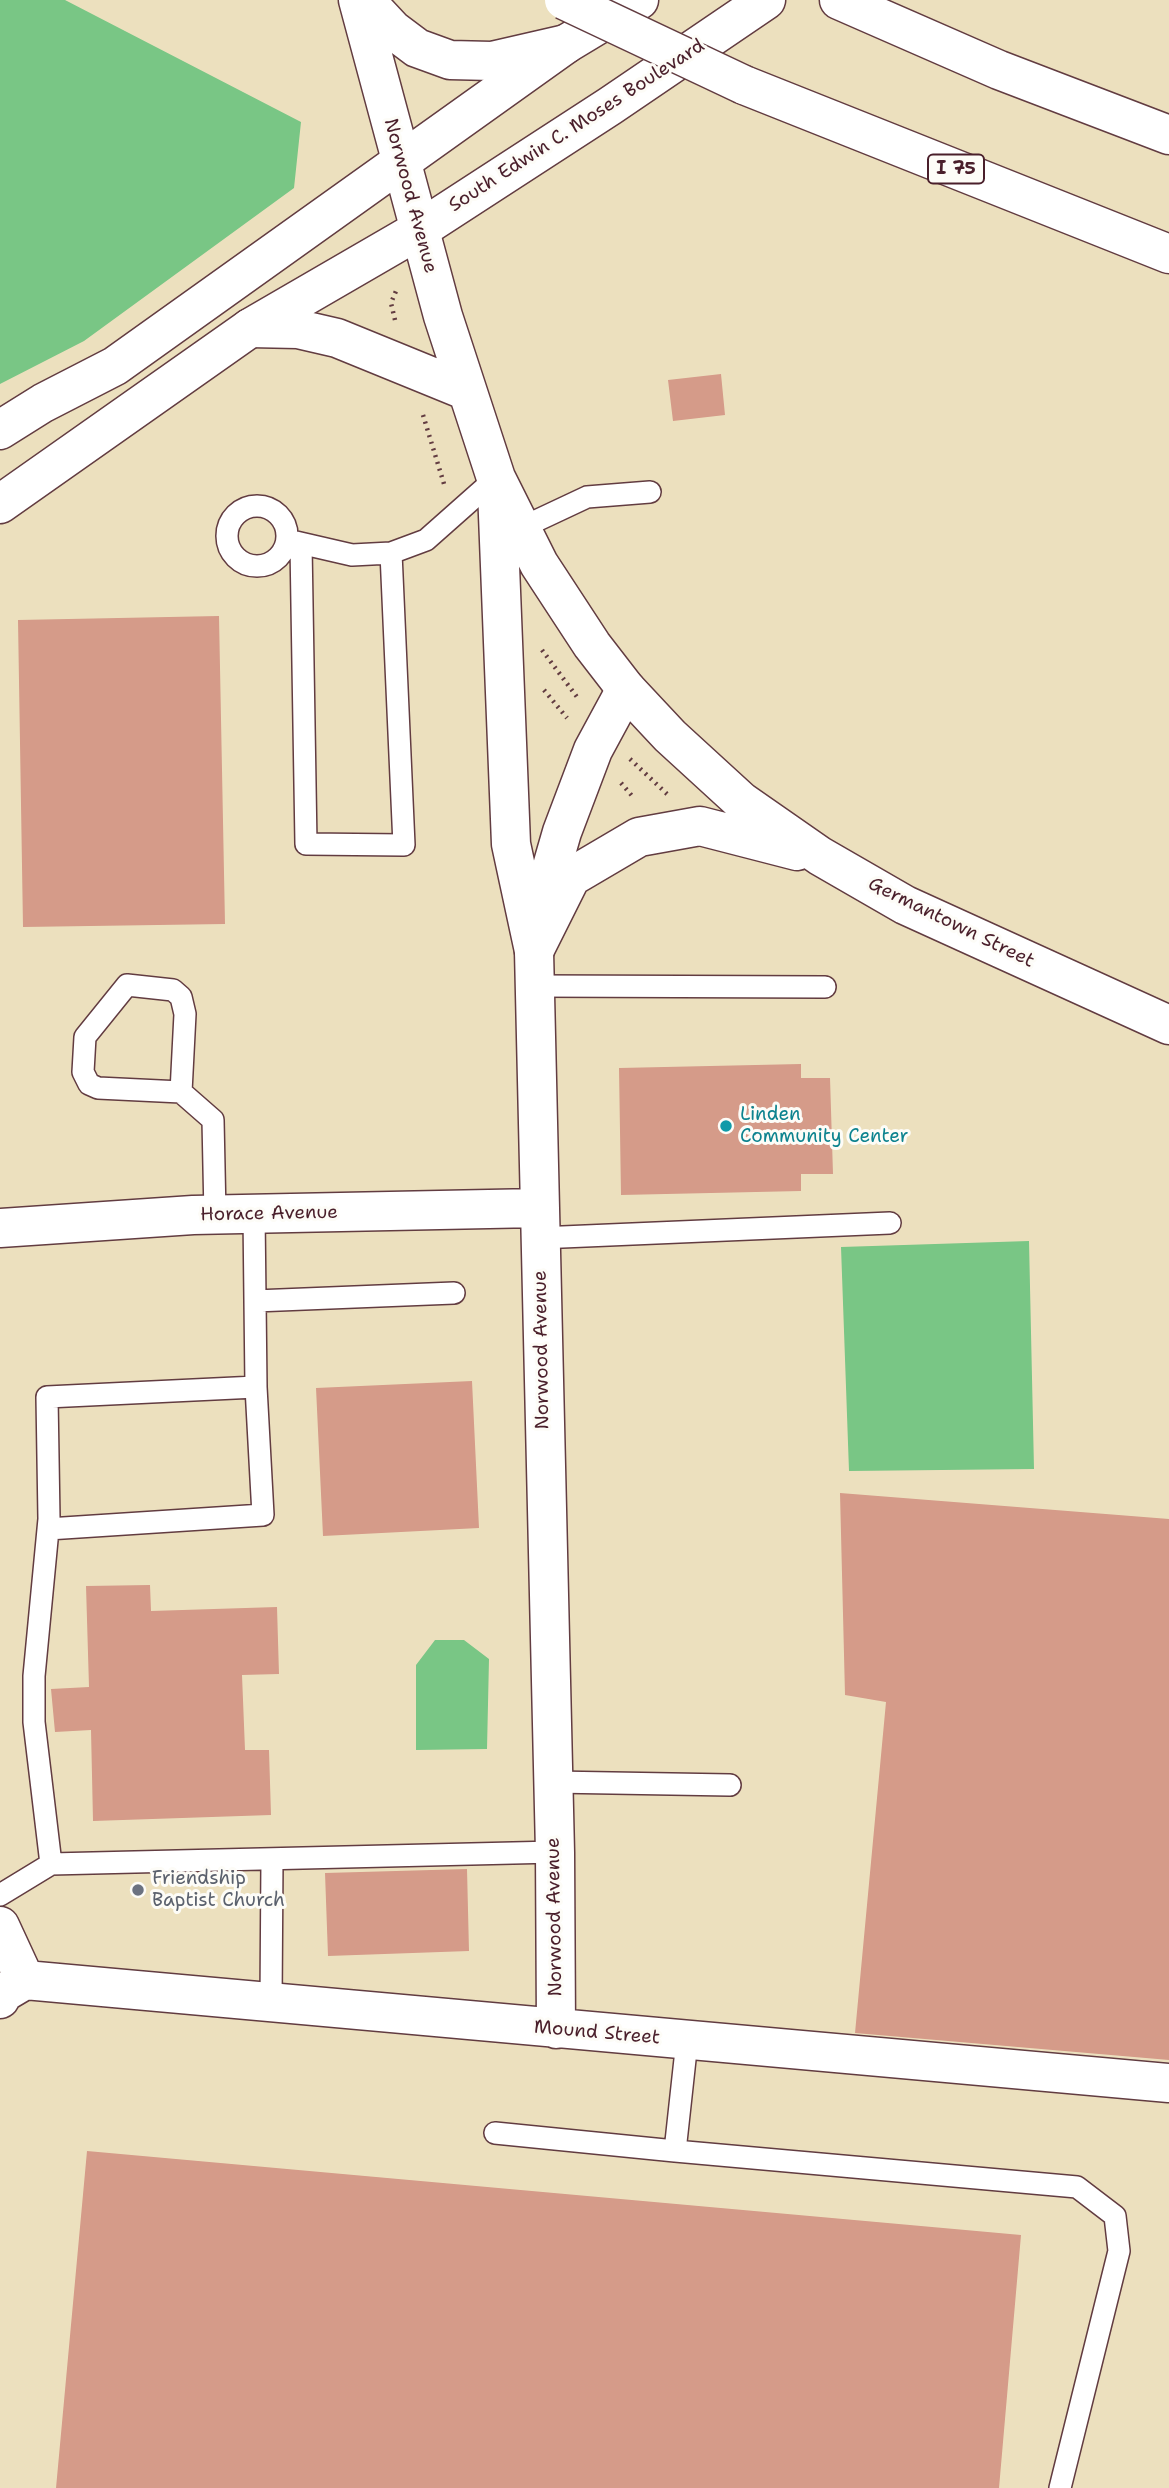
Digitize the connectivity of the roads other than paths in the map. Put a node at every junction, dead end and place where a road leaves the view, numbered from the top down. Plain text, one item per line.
1 (358, 0) edge
2 (365, 0) edge
3 (564, 0) edge
4 (639, 0) edge
5 (766, 0) edge
6 (841, 1) edge
7 (566, 44) junction
8 (1169, 135) edge
9 (400, 160) junction
10 (419, 230) junction
11 (1169, 254) edge
12 (250, 328) junction
13 (467, 391) junction
14 (0, 430) edge
15 (496, 478) junction
16 (650, 492) dead end
17 (0, 504) edge
18 (521, 527) junction
19 (391, 552) junction
20 (626, 689) junction
21 (820, 856) junction
22 (534, 968) junction
23 (825, 987) dead end
24 (1169, 1026) edge
25 (181, 1092) junction
26 (254, 1214) junction
27 (204, 1215) junction
28 (539, 1223) junction
29 (890, 1223) dead end
30 (0, 1228) edge
31 (454, 1293) dead end
32 (255, 1301) junction
33 (256, 1387) junction
34 (48, 1529) junction
35 (553, 1782) junction
36 (730, 1785) dead end
37 (555, 1853) junction
38 (272, 1859) junction
39 (51, 1864) junction
40 (0, 1895) edge
41 (0, 1926) edge
42 (8, 1982) edge
43 (271, 2003) junction
44 (556, 2029) junction
45 (688, 2040) junction
46 (1169, 2083) edge
47 (495, 2133) dead end
48 (675, 2151) junction
49 (1060, 2488) edge

1 - 9 main road, Norwood Avenue
2 - 7 main road
3 - 11 main road, I 75, bridge
4 - 7 main road
5 - 10 main road, South Edwin C. Moses Boulevard
6 - 8 main road
7 - 9 main road
9 - 10 main road, Norwood Avenue
9 - 14 main road
10 - 12 main road, South Edwin C. Moses Boulevard
10 - 13 main road, Norwood Avenue
12 - 13 main road
12 - 17 main road, South Edwin C. Moses Boulevard
13 - 15 main road, Germantown Street
15 - 18 main road, Germantown Street
15 - 19 lane
15 - 22 main road
16 - 18 lane
18 - 20 main road, Germantown Street
19 - 19 lane
20 - 21 main road, Germantown Street
20 - 22 main road, Norwood Avenue
21 - 22 main road
21 - 24 main road, Germantown Street
22 - 23 lane
22 - 28 main road, Norwood Avenue
25 - 25 lane
25 - 27 lane
26 - 27 main road, Horace Avenue
26 - 28 main road, Horace Avenue
26 - 32 lane
27 - 30 main road, Horace Avenue
28 - 29 lane
28 - 35 main road, Norwood Avenue
31 - 32 lane
32 - 33 lane
33 - 34 lane
33 - 34 lane
34 - 39 lane
35 - 36 lane
35 - 37 main road, Norwood Avenue
37 - 38 lane
37 - 44 main road, Norwood Avenue
38 - 39 lane
38 - 43 lane
39 - 40 lane
41 - 42 main road
42 - 43 main road, Mound Street
43 - 44 main road, Mound Street
44 - 45 main road, Mound Street
45 - 46 main road, Mound Street
45 - 48 lane
47 - 48 lane
48 - 49 lane

